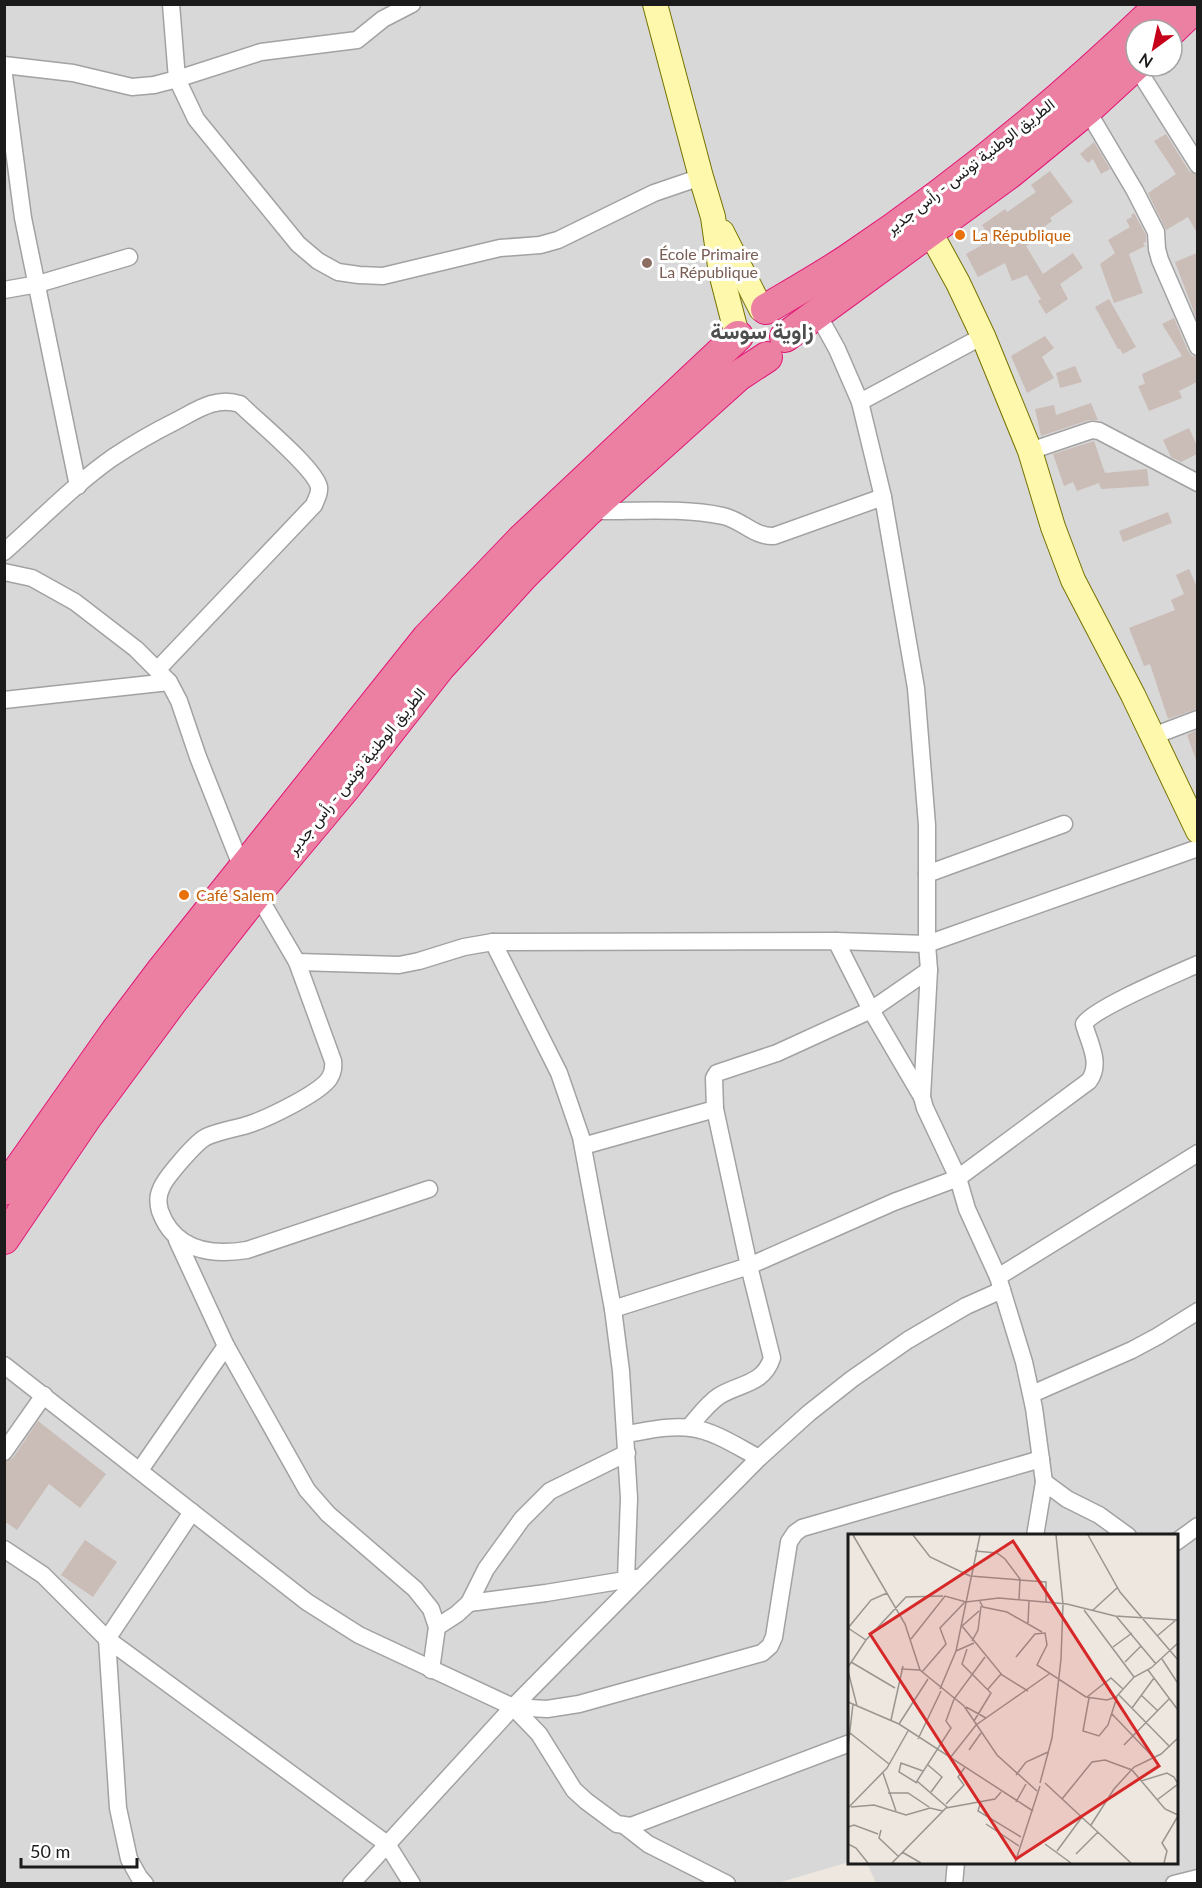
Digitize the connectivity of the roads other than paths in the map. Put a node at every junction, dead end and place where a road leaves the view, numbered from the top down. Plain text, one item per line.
1 (171, 4) edge
2 (412, 4) edge
3 (655, 4) edge
4 (1161, 4) edge
5 (1197, 5) edge
6 (1184, 18) edge
7 (4, 65) edge
8 (4, 75) edge
9 (1124, 76) edge
10 (1144, 78) edge
11 (177, 80) junction
12 (1087, 110) junction
13 (1197, 165) edge
14 (701, 177) junction
15 (713, 217) junction
16 (922, 222) junction
17 (129, 256) dead end
18 (38, 284) junction
19 (4, 290) edge
20 (764, 309) junction
21 (817, 313) junction
22 (738, 336) junction
23 (983, 336) junction
24 (776, 347) junction
25 (1197, 347) edge
26 (860, 402) junction
27 (1030, 451) junction
28 (1193, 477) edge
29 (78, 486) junction
30 (883, 497) junction
31 (588, 511) junction
32 (4, 552) edge
33 (4, 572) edge
34 (158, 669) junction
35 (169, 682) junction
36 (4, 700) edge
37 (1197, 719) edge
38 (1152, 736) junction
39 (1064, 824) dead end
40 (1197, 831) edge
41 (1197, 848) edge
42 (927, 874) junction
43 (250, 880) junction
44 (836, 941) junction
45 (493, 942) junction
46 (927, 944) junction
47 (297, 962) junction
48 (1197, 964) edge
49 (929, 970) junction
50 (872, 1010) junction
51 (922, 1097) junction
52 (715, 1109) junction
53 (583, 1146) junction
54 (1197, 1153) edge
55 (958, 1178) junction
56 (429, 1189) dead end
57 (4, 1190) edge
58 (4, 1239) edge
59 (177, 1240) junction
60 (749, 1266) junction
61 (1000, 1283) junction
62 (614, 1309) junction
63 (1197, 1311) edge
64 (226, 1346) junction
65 (4, 1365) edge
66 (1032, 1394) junction
67 (44, 1395) junction
68 (689, 1427) junction
69 (626, 1434) junction
70 (4, 1452) edge
71 (627, 1453) junction
72 (759, 1458) junction
73 (1041, 1459) junction
74 (140, 1470) junction
75 (1044, 1482) junction
76 (192, 1512) junction
77 (1197, 1526) edge
78 (1035, 1534) edge
79 (1125, 1534) edge
80 (1178, 1540) edge
81 (4, 1549) edge
82 (634, 1579) junction
83 (468, 1603) junction
84 (437, 1627) junction
85 (107, 1639) junction
86 (431, 1670) junction
87 (513, 1707) junction
88 (848, 1743) edge
89 (625, 1827) junction
90 (387, 1844) junction
91 (956, 1864) edge
92 (1197, 1878) edge
93 (146, 1884) edge
94 (351, 1884) edge
95 (412, 1884) edge
96 (727, 1884) edge
97 (954, 1884) edge
98 (1174, 1884) edge

1 - 11 street
2 - 11 street
3 - 14 street
4 - 16 highway, الطريق الوطنية تونس - رأس جدير
5 - 6 highway
7 - 11 street
8 - 18 street
9 - 12 highway, الطريق الوطنية تونس - رأس جدير
10 - 13 street
11 - 14 street
12 - 16 highway, الطريق الوطنية تونس - رأس جدير
12 - 25 street
14 - 15 street
15 - 20 street
15 - 22 street
16 - 20 highway, الطريق الوطنية تونس - رأس جدير
16 - 21 highway, الطريق الوطنية تونس - رأس جدير
16 - 23 street
17 - 18 street
18 - 19 street
18 - 29 street
20 - 22 highway
20 - 24 highway
21 - 24 highway, الطريق الوطنية تونس - رأس جدير
21 - 26 street
22 - 24 highway
22 - 43 highway, الطريق الوطنية تونس - رأس جدير
23 - 26 street
23 - 27 street
24 - 31 highway, الطريق الوطنية تونس - رأس جدير
26 - 30 street
27 - 28 street
27 - 38 street
29 - 32 street
29 - 34 street
30 - 31 street
30 - 42 street
31 - 43 highway, الطريق الوطنية تونس - رأس جدير
33 - 34 street
34 - 35 street
35 - 36 street
35 - 43 street
37 - 38 street
38 - 40 street
39 - 42 street
41 - 46 street
42 - 46 street
43 - 47 street
43 - 57 highway, الطريق الوطنية تونس - رأس جدير
43 - 58 highway, الطريق الوطنية تونس - رأس جدير
44 - 45 street
44 - 46 street
44 - 50 street
45 - 47 street
45 - 53 street
46 - 49 street
47 - 59 street
48 - 55 street
49 - 50 street
49 - 51 street
50 - 51 street
50 - 52 street
51 - 55 street
52 - 53 street
52 - 60 street
53 - 62 street
54 - 61 street
55 - 60 street
55 - 61 street
56 - 59 street
59 - 64 street
60 - 62 street
60 - 68 street
61 - 66 street
61 - 72 street
62 - 69 street
63 - 66 street
64 - 74 street
64 - 84 street
65 - 67 street
66 - 73 street
67 - 70 street
67 - 74 street
68 - 69 street
68 - 72 street
69 - 71 street
71 - 82 street
71 - 83 street
72 - 82 street
73 - 75 street
73 - 87 street
74 - 76 street
75 - 78 street
75 - 79 street
76 - 85 street
76 - 86 street
77 - 80 street
81 - 85 street
82 - 83 street
82 - 87 street
83 - 84 street
84 - 86 street
85 - 90 street
85 - 93 street
86 - 87 street
87 - 89 street
87 - 90 street
88 - 89 street
89 - 96 street
90 - 94 street
90 - 95 street
91 - 97 street
92 - 98 street

